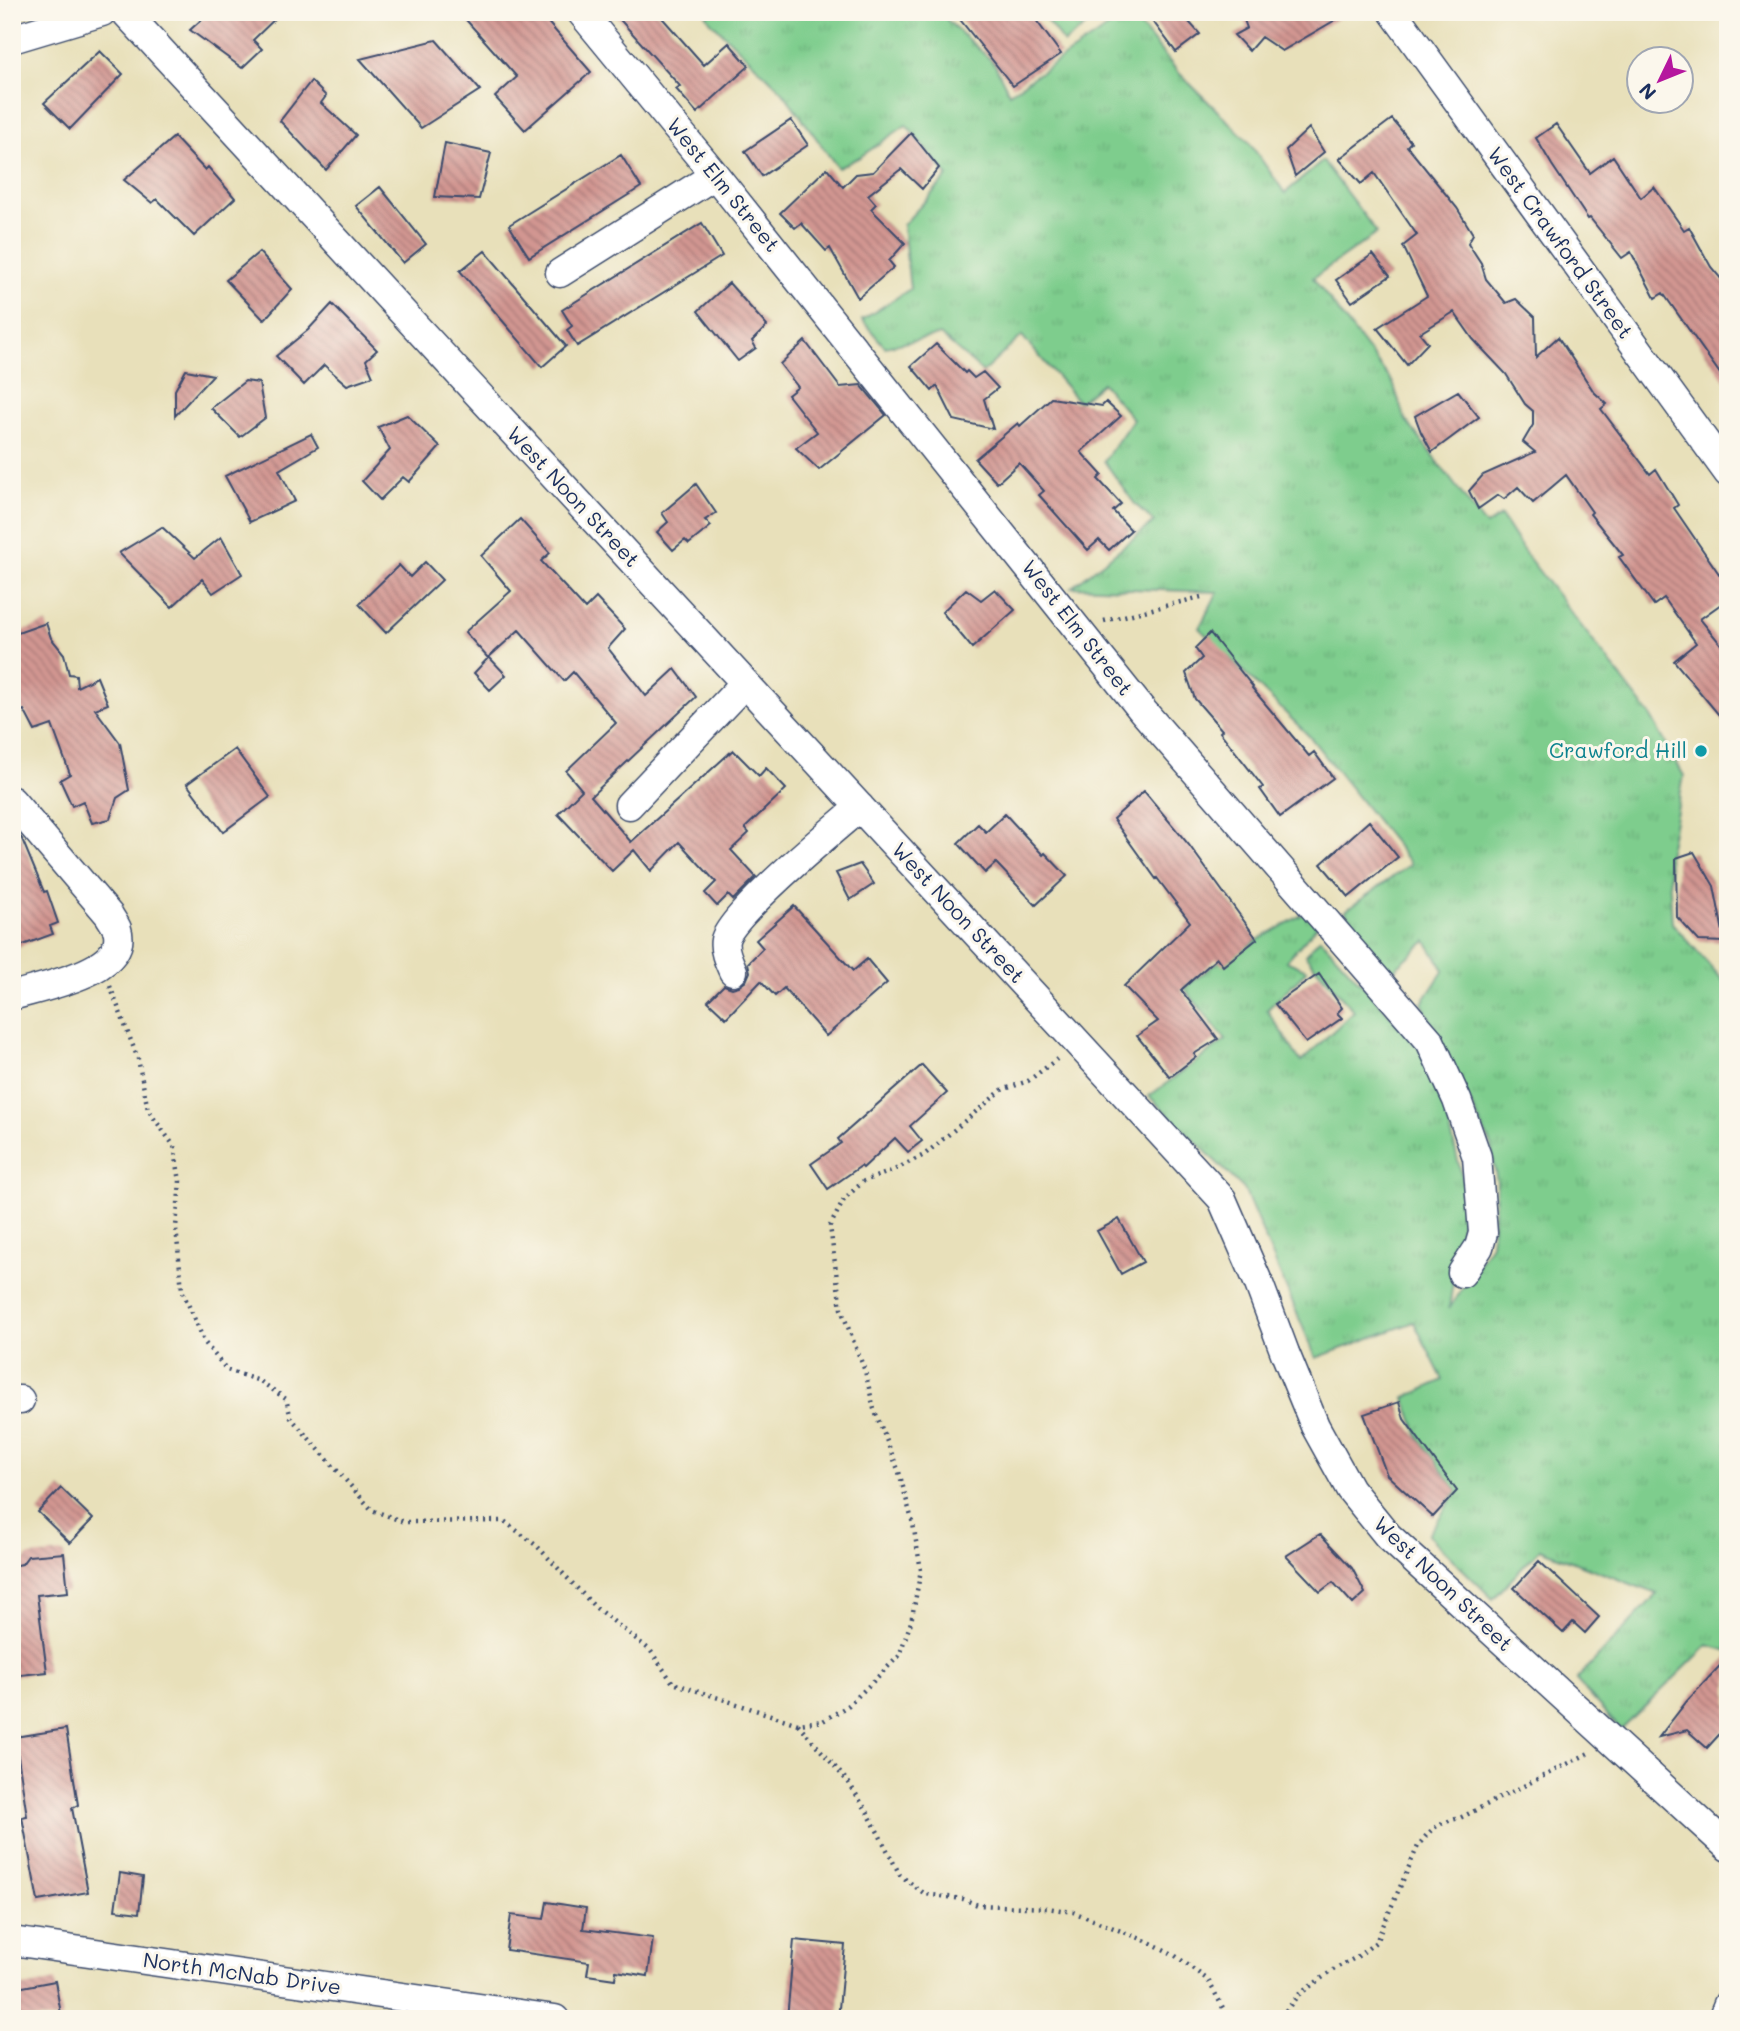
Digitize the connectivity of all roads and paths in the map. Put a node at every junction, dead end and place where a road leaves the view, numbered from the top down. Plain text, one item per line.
1 (102, 12) edge
2 (125, 12) edge
3 (581, 12) edge
4 (1393, 12) edge
5 (12, 39) edge
6 (715, 175) junction
7 (560, 273) dead end
8 (1728, 473) edge
9 (1201, 597) dead end
10 (1077, 628) junction
11 (745, 683) junction
12 (12, 801) edge
13 (629, 805) dead end
14 (860, 807) junction
15 (91, 970) junction
16 (733, 971) dead end
17 (12, 996) edge
18 (1078, 1043) junction
19 (1462, 1273) dead end
20 (798, 1724) junction
21 (1611, 1741) junction
22 (1728, 1847) edge
23 (12, 1941) edge
24 (1728, 2004) edge
25 (555, 2019) edge
26 (1229, 2019) edge
27 (1274, 2019) edge
28 (1722, 2019) edge

1 - 5 street
2 - 11 street, West Noon Street
3 - 6 street, West Elm Street
4 - 8 street, West Crawford Street
6 - 7 street
6 - 10 street, West Elm Street
9 - 10 path
10 - 19 street, West Elm Street
11 - 13 street
11 - 14 street, West Noon Street
12 - 15 street
14 - 16 street
14 - 18 street, West Noon Street
15 - 17 street
15 - 20 path
18 - 20 path
18 - 21 street, West Noon Street
20 - 26 path
21 - 22 street, West Noon Street
21 - 27 path
23 - 25 street, North McNab Drive
24 - 28 street

